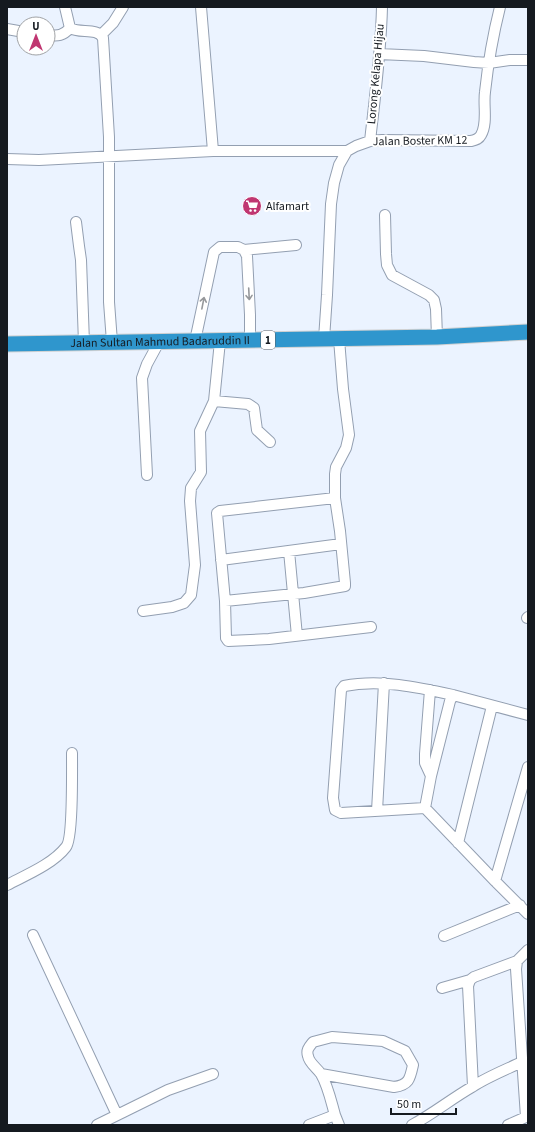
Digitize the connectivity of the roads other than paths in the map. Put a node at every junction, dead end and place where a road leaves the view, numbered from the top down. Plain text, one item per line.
1 (65, 7) edge
2 (123, 7) edge
3 (201, 7) edge
4 (382, 7) edge
5 (500, 7) edge
6 (70, 28) junction
7 (101, 34) junction
8 (56, 36) edge
9 (379, 54) junction
10 (528, 60) edge
11 (489, 62) junction
12 (370, 141) junction
13 (213, 151) junction
14 (348, 151) junction
15 (109, 156) junction
16 (7, 159) edge
17 (385, 215) dead end
18 (76, 222) dead end
19 (296, 245) dead end
20 (244, 250) junction
21 (528, 332) edge
22 (437, 337) junction
23 (339, 339) junction
24 (250, 340) junction
25 (324, 340) junction
26 (195, 341) junction
27 (220, 341) junction
28 (112, 342) junction
29 (159, 342) junction
30 (84, 343) junction
31 (7, 344) edge
32 (214, 402) junction
33 (270, 442) dead end
34 (147, 475) dead end
35 (335, 498) junction
36 (341, 544) junction
37 (289, 551) junction
38 (221, 560) junction
39 (293, 594) junction
40 (225, 601) junction
41 (143, 611) dead end
42 (371, 627) dead end
43 (297, 636) junction
44 (384, 683) junction
45 (430, 690) junction
46 (453, 695) junction
47 (492, 706) junction
48 (528, 715) edge
49 (72, 753) dead end
50 (528, 767) edge
51 (431, 776) junction
52 (425, 808) junction
53 (377, 811) junction
54 (458, 843) junction
55 (495, 881) junction
56 (7, 885) edge
57 (520, 905) junction
58 (528, 914) edge
59 (33, 935) dead end
60 (444, 936) dead end
61 (528, 950) edge
62 (517, 961) junction
63 (470, 980) junction
64 (442, 988) dead end
65 (522, 1062) junction
66 (213, 1074) dead end
67 (321, 1074) junction
68 (473, 1086) junction
69 (117, 1115) junction
70 (335, 1115) junction
71 (527, 1116) edge
72 (97, 1125) edge
73 (309, 1125) edge
74 (339, 1125) edge
75 (412, 1125) edge
76 (508, 1125) edge

1 - 6 street
2 - 7 street
3 - 13 street
4 - 9 street, Lorong Kelapa Hijau
5 - 11 street, Jalan Boster KM 12
6 - 7 street
6 - 8 street
7 - 15 street
9 - 11 street
9 - 12 street, Lorong Kelapa Hijau
10 - 11 street
11 - 12 street, Jalan Boster KM 12
12 - 14 street, Jalan Boster KM 12
13 - 14 street
13 - 15 street
14 - 25 street
15 - 16 street
15 - 28 street
17 - 22 street
18 - 30 street
19 - 20 street
20 -> 24 street
26 -> 20 street
21 - 22 highway, Jalan Sultan Mahmud Badaruddin II / 1
22 - 23 highway, Jalan Sultan Mahmud Badaruddin II / 1
23 - 25 highway, Jalan Sultan Mahmud Badaruddin II / 1
23 - 35 street
24 - 25 highway, Jalan Sultan Mahmud Badaruddin II / 1
24 - 27 highway, Jalan Sultan Mahmud Badaruddin II / 1
26 - 27 highway, Jalan Sultan Mahmud Badaruddin II / 1
26 - 29 highway, Jalan Sultan Mahmud Badaruddin II / 1
27 - 32 street
28 - 29 highway, Jalan Sultan Mahmud Badaruddin II / 1
28 - 30 highway, Jalan Sultan Mahmud Badaruddin II / 1
29 - 34 street
30 - 31 highway, Jalan Sultan Mahmud Badaruddin II / 1
32 - 33 street
32 - 41 street
35 - 36 street
35 - 38 street
36 - 37 street
36 - 39 street
37 - 38 street
37 - 39 street
38 - 40 street
39 - 40 street
39 - 43 street
40 - 43 street
42 - 43 street
44 - 45 street
44 - 53 street
44 - 53 street
45 - 46 street
45 - 51 street
46 - 47 street
46 - 51 street
47 - 48 street
47 - 54 street
49 - 56 street
50 - 55 street
51 - 52 street
52 - 53 street
52 - 54 street
54 - 55 street
55 - 57 street
57 - 58 street
57 - 60 street
59 - 69 street
61 - 62 street
62 - 63 street
62 - 65 street
63 - 64 street
63 - 68 street
65 - 68 street
65 - 71 street
66 - 69 street
67 - 67 street
67 - 70 street
68 - 75 street
69 - 72 street
70 - 73 street
70 - 74 street
71 - 76 street

